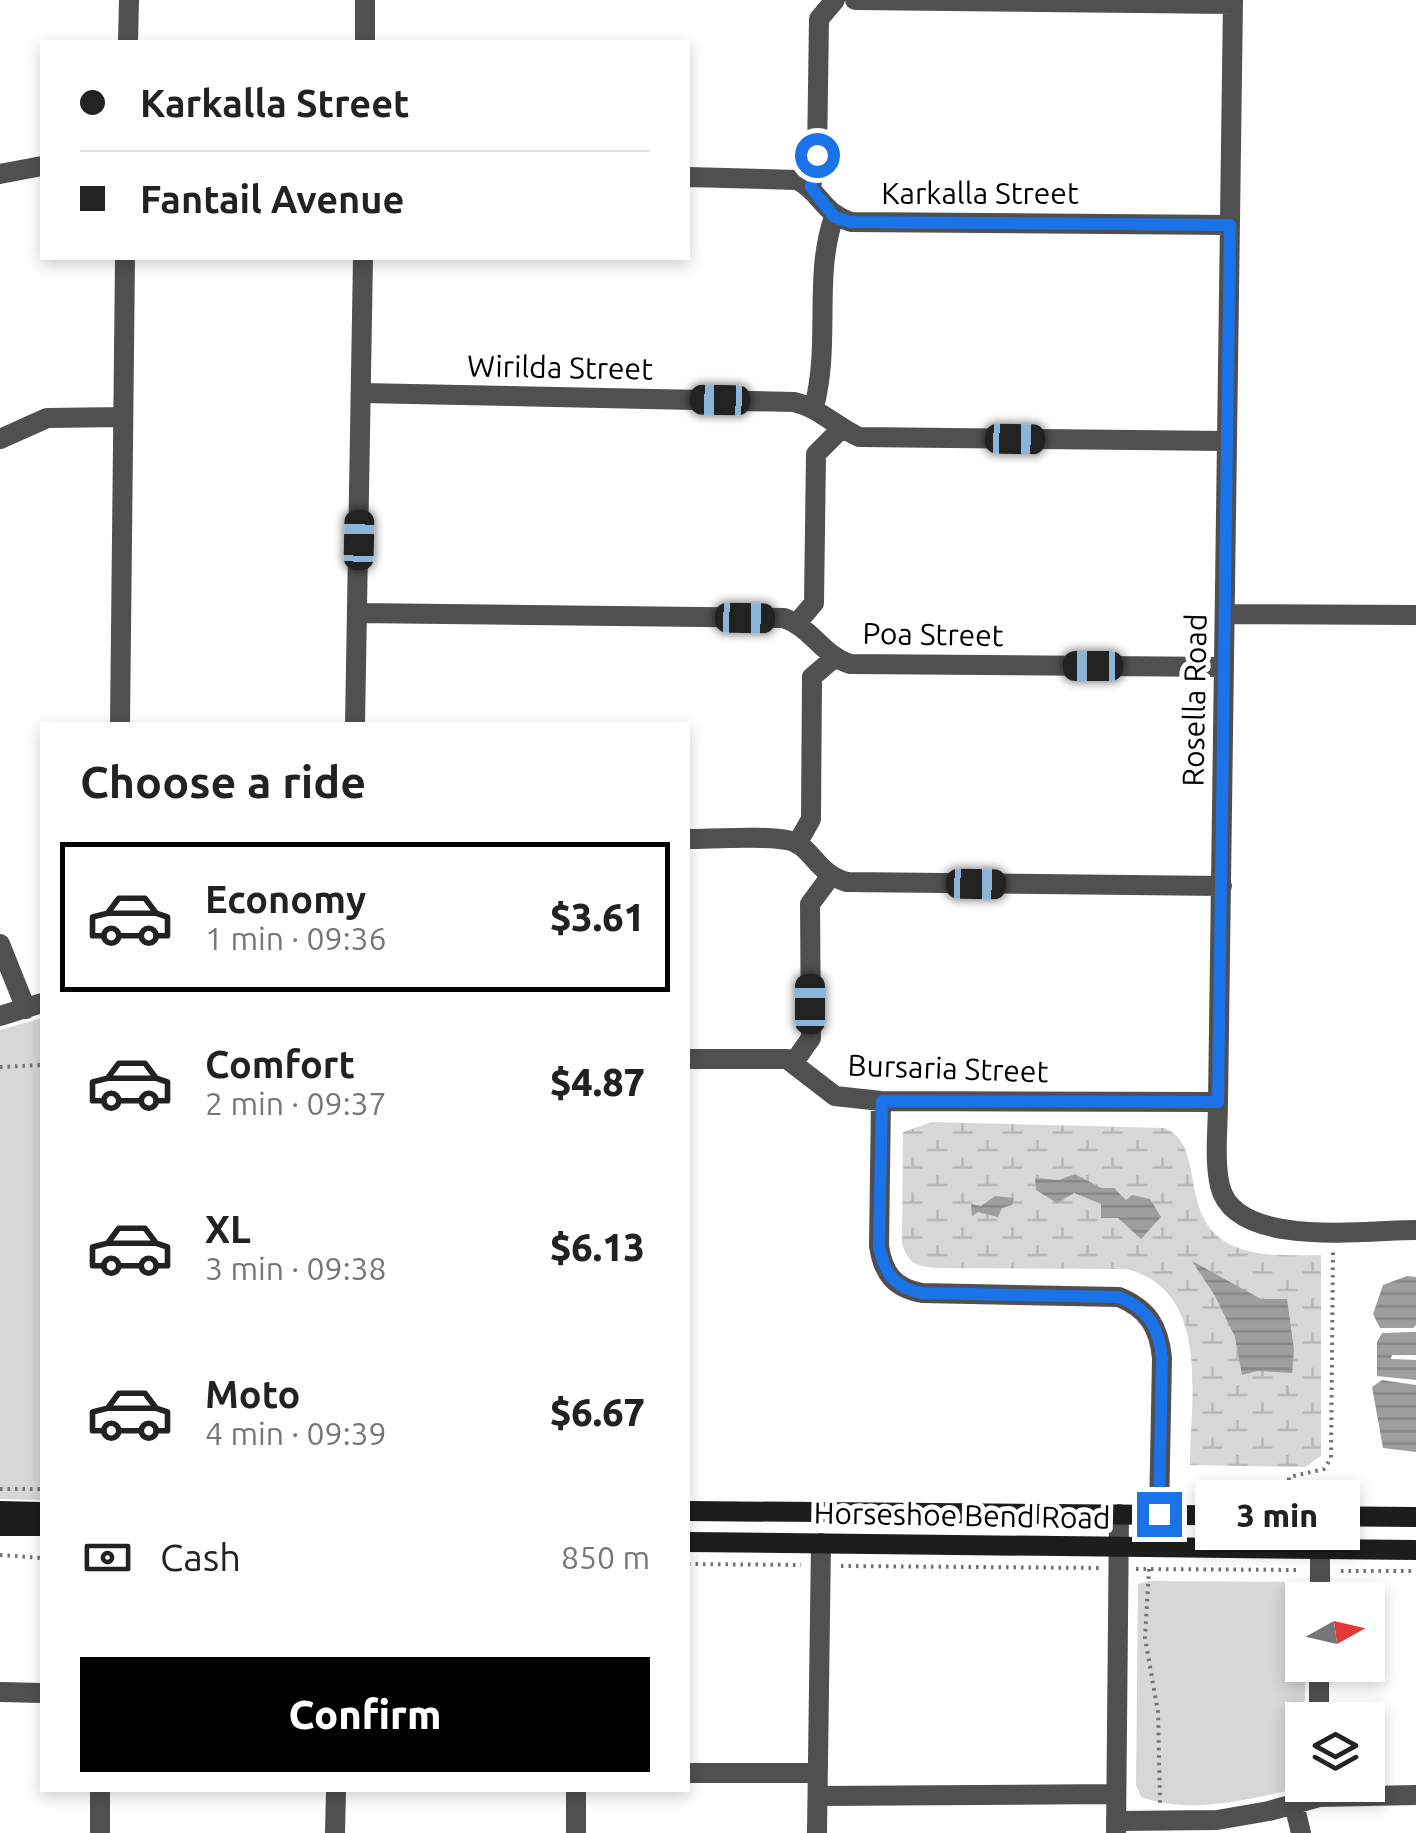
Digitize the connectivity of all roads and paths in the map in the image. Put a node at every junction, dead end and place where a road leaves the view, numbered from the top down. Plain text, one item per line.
1 (129, 0) edge
2 (365, 0) edge
3 (836, 0) edge
4 (856, 0) edge
5 (934, 0) edge
6 (1233, 2) edge
7 (128, 40) edge
8 (365, 40) edge
9 (40, 166) edge
10 (0, 174) edge
11 (690, 177) edge
12 (811, 187) junction
13 (834, 217) junction
14 (1230, 225) junction
15 (125, 260) edge
16 (363, 260) edge
17 (362, 393) junction
18 (814, 407) junction
19 (122, 416) junction
20 (841, 429) junction
21 (0, 439) edge
22 (1226, 442) junction
23 (357, 613) junction
24 (1226, 614) junction
25 (1416, 614) edge
26 (797, 623) junction
27 (834, 659) junction
28 (1224, 667) junction
29 (120, 722) edge
30 (355, 722) edge
31 (690, 839) edge
32 (797, 844) junction
33 (830, 877) junction
34 (1222, 886) junction
35 (0, 944) edge
36 (34, 1006) edge
37 (0, 1016) edge
38 (690, 1059) edge
39 (794, 1062) junction
40 (40, 1066) edge
41 (0, 1068) edge
42 (882, 1101) junction
43 (1218, 1102) junction
44 (1416, 1230) edge
45 (1333, 1245) dead end
46 (1288, 1486) dead end
47 (0, 1489) edge
48 (40, 1489) edge
49 (0, 1511) edge
50 (690, 1511) edge
51 (40, 1512) edge
52 (1119, 1514) junction
53 (1159, 1514) junction
54 (1416, 1517) edge
55 (0, 1526) edge
56 (40, 1526) edge
57 (690, 1542) edge
58 (821, 1543) junction
59 (1416, 1550) edge
60 (0, 1556) edge
61 (40, 1558) edge
62 (1118, 1558) junction
63 (1320, 1560) junction
64 (690, 1564) edge
65 (821, 1566) junction
66 (1150, 1569) junction
67 (1416, 1571) edge
68 (1320, 1582) edge
69 (0, 1692) edge
70 (40, 1692) edge
71 (690, 1773) edge
72 (818, 1774) junction
73 (100, 1792) edge
74 (336, 1792) edge
75 (576, 1792) edge
76 (1116, 1794) junction
77 (1385, 1794) edge
78 (1416, 1795) edge
79 (818, 1796) junction
80 (1298, 1802) edge
81 (1294, 1804) junction
82 (1160, 1821) junction
83 (1116, 1827) edge
84 (100, 1833) edge
85 (336, 1833) edge
86 (576, 1833) edge
87 (817, 1833) edge
88 (1301, 1833) edge

1 - 7 street
2 - 8 street
3 - 12 street
4 - 5 street
5 - 6 street
6 - 14 street, Rosella Road
9 - 10 street
11 - 12 street
12 - 13 street
13 - 14 street, Karkalla Street
13 - 18 street
14 - 22 street, Rosella Road
15 - 19 street
16 - 17 street
17 - 18 street, Wirilda Street
17 - 23 street
18 - 20 street
19 - 21 street
19 - 29 street
20 - 22 street
20 - 26 street
22 - 24 street, Rosella Road
23 - 26 street
23 - 30 street
24 - 25 street
24 - 28 street, Rosella Road
26 - 27 street, Poa Street
27 - 28 street, Poa Street
27 - 32 street
28 - 34 street, Rosella Road
31 - 32 street
32 - 33 street
33 - 34 street
33 - 39 street
34 - 43 street, Rosella Road
35 - 36 street
36 - 37 street
38 - 39 street
39 - 42 street, Bursaria Street
40 - 41 path
42 - 43 street, Bursaria Street
42 - 53 street
43 - 44 street, Rosella Road
45 - 46 path
47 - 48 path
49 - 51 street
50 - 52 street, Horseshoe Bend Road
52 - 53 street, Horseshoe Bend Road
52 - 62 street
53 - 54 street, Horseshoe Bend Road
55 - 56 street
57 - 58 street, Horseshoe Bend Road
58 - 62 street, Horseshoe Bend Road
58 - 65 street
59 - 63 street, Horseshoe Bend Road
60 - 61 path
62 - 63 street, Horseshoe Bend Road
62 - 65 path
62 - 66 path
62 - 76 street
63 - 66 path
63 - 67 path
63 - 68 street
64 - 65 path
65 - 72 street
66 - 82 path
69 - 70 street
71 - 72 street
72 - 79 street
73 - 84 street
74 - 85 street
75 - 86 street
76 - 79 street
76 - 83 street
77 - 78 street
79 - 87 street
80 - 81 street
81 - 82 street
81 - 88 street
82 - 83 street

